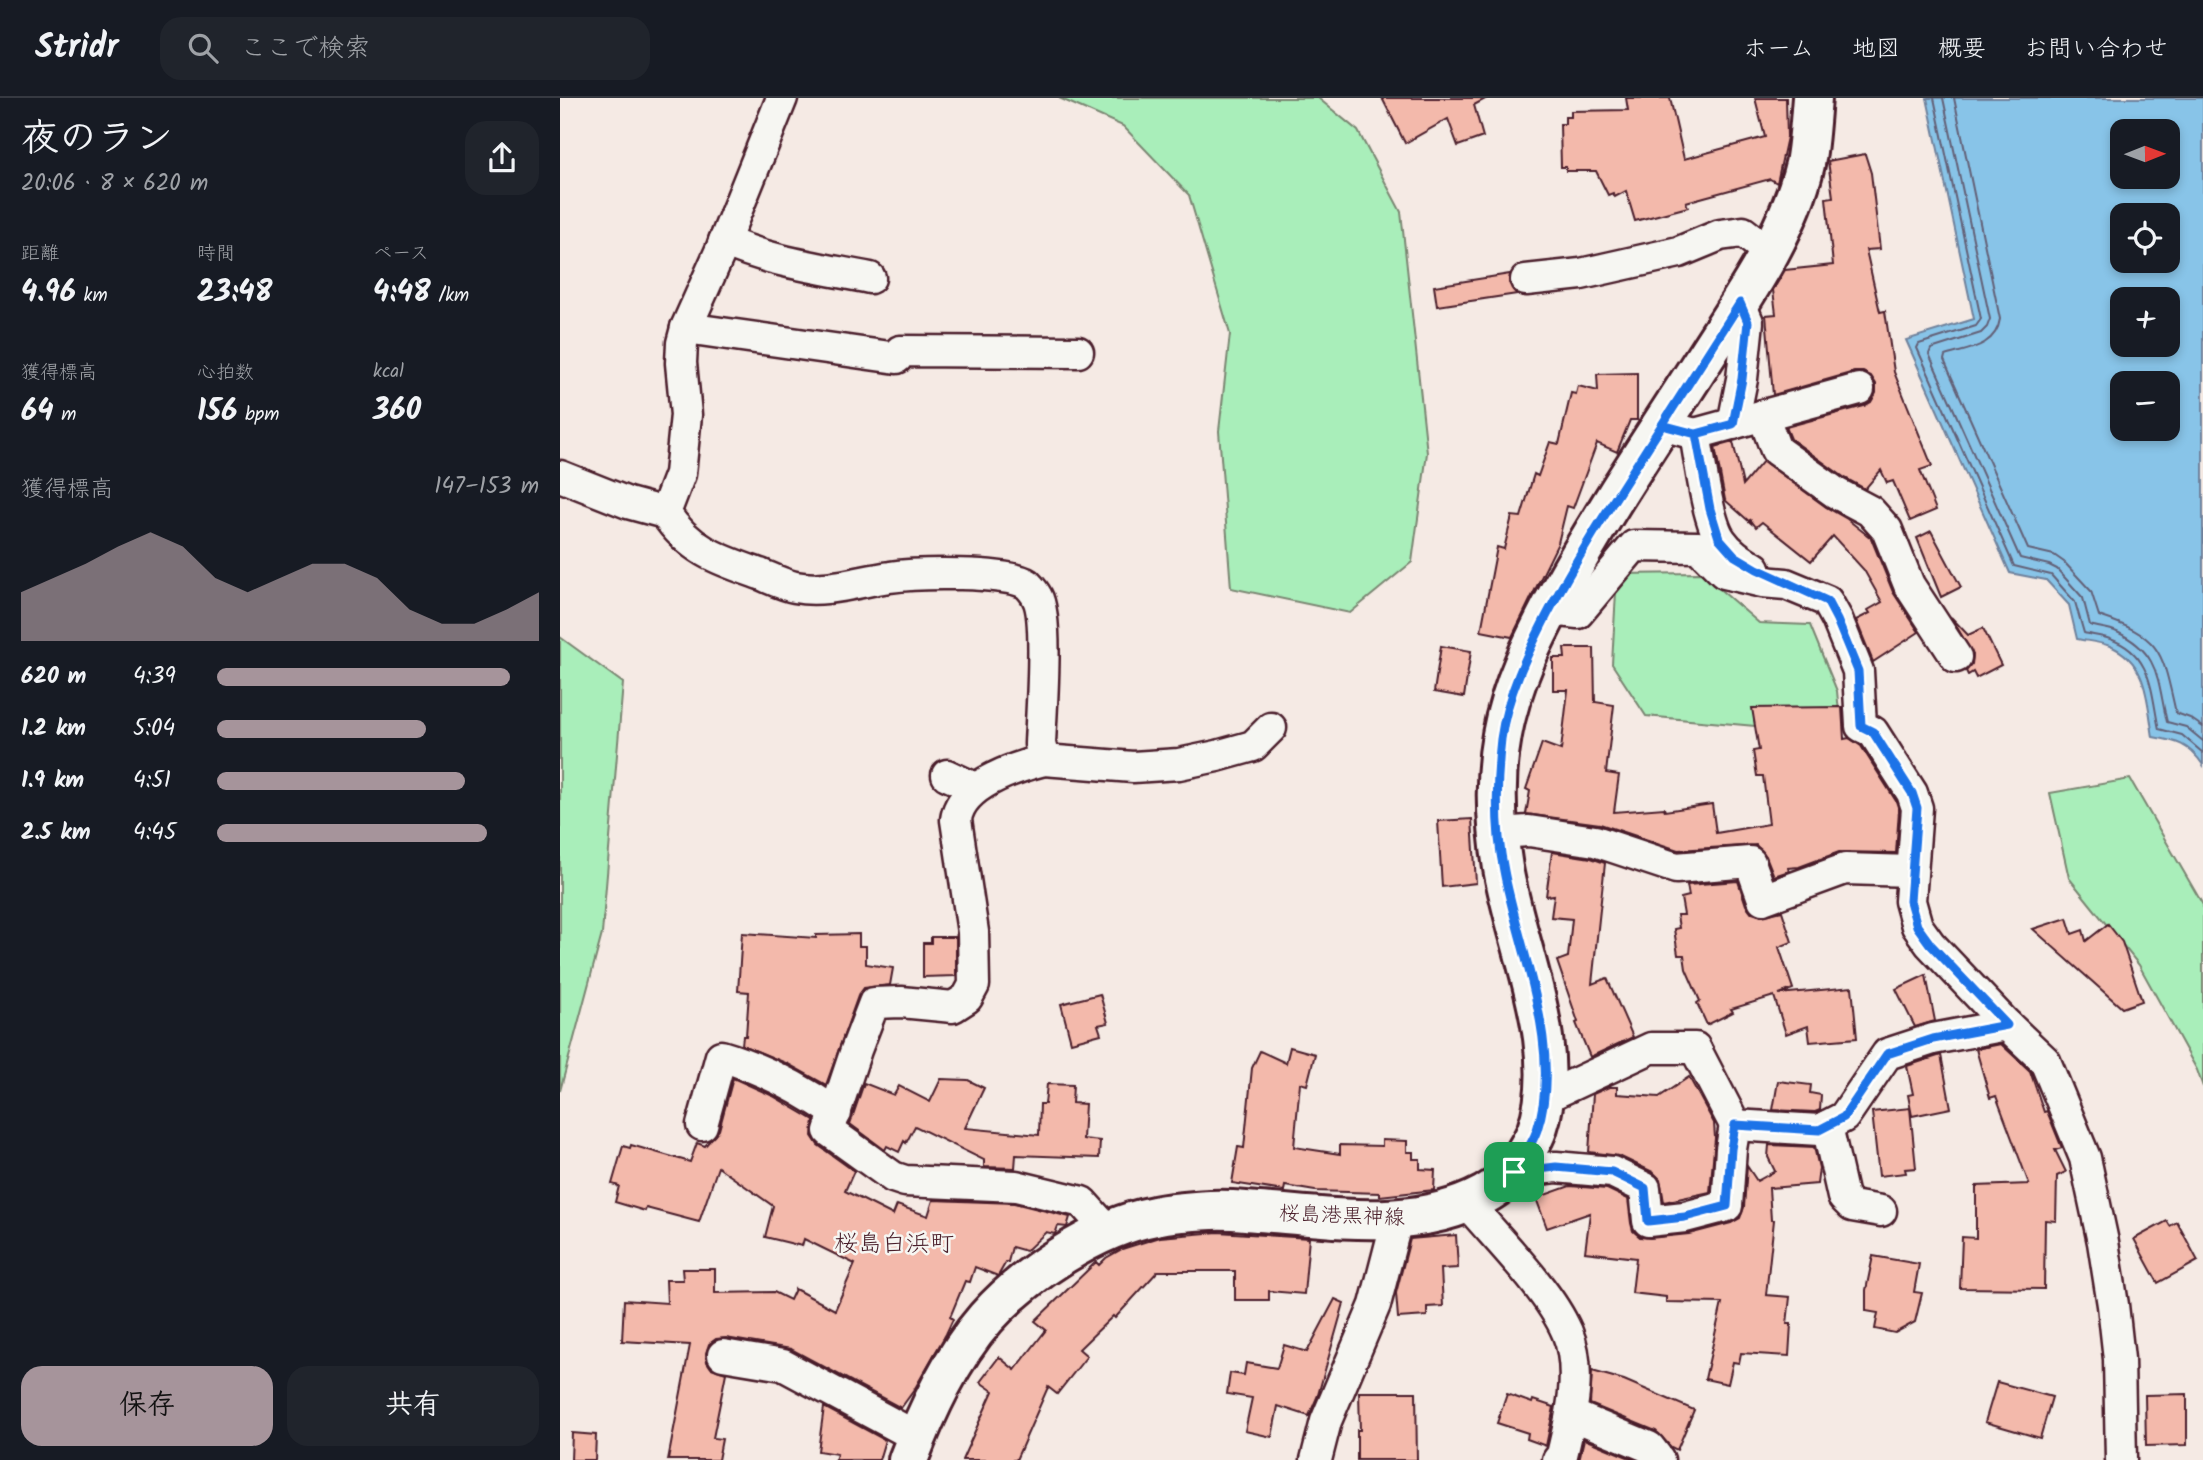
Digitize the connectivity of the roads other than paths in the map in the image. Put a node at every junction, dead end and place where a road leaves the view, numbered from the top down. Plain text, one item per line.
1 (782, 98) edge
2 (1812, 98) edge
3 (724, 241) junction
4 (1769, 252) junction
5 (870, 278) dead end
6 (1526, 280) dead end
7 (1740, 303) junction
8 (687, 328) junction
9 (1078, 352) dead end
10 (1860, 389) dead end
11 (1763, 415) junction
12 (1733, 424) junction
13 (1679, 429) junction
14 (560, 476) edge
15 (665, 513) junction
16 (1784, 589) junction
17 (1550, 610) junction
18 (1956, 657) dead end
19 (1271, 728) dead end
20 (1044, 760) junction
21 (947, 775) dead end
22 (975, 788) junction
23 (1498, 833) junction
24 (1911, 871) junction
25 (2007, 1025) junction
26 (1544, 1098) junction
27 (836, 1114) junction
28 (702, 1125) dead end
29 (1735, 1125) junction
30 (1826, 1126) junction
31 (1514, 1172) junction
32 (1468, 1203) junction
33 (1881, 1211) dead end
34 (1396, 1220) junction
35 (1108, 1231) junction
36 (723, 1355) dead end
37 (1572, 1415) junction
38 (913, 1448) edge
39 (1316, 1460) edge
40 (1558, 1460) edge
41 (1658, 1460) edge
42 (2121, 1460) edge

1 - 3 street
2 - 4 main road, 桜島港黒神線
3 - 5 street
3 - 8 street
4 - 6 street
4 - 7 main road, 桜島港黒神線
7 - 12 street
7 - 13 main road, 桜島港黒神線
8 - 9 street
8 - 15 street
10 - 11 street
11 - 12 street
11 - 18 street
12 - 13 street
13 - 16 street
13 - 17 main road, 桜島港黒神線
14 - 15 street
15 - 20 street
16 - 17 street
16 - 24 street
17 - 23 main road, 桜島港黒神線
19 - 20 street
20 - 22 street
21 - 22 street
22 - 27 street
23 - 24 street
23 - 26 main road, 桜島港黒神線
24 - 25 street
25 - 30 street
25 - 42 street
26 - 29 street
26 - 31 main road, 桜島港黒神線
27 - 28 street
27 - 35 street
29 - 30 street
29 - 31 street
30 - 33 street
31 - 32 main road, 桜島港黒神線
32 - 34 main road, 桜島港黒神線
32 - 37 street
34 - 35 main road, 桜島港黒神線
34 - 39 street
35 - 38 main road, 桜島港黒神線
36 - 38 street
37 - 40 street
37 - 41 street

